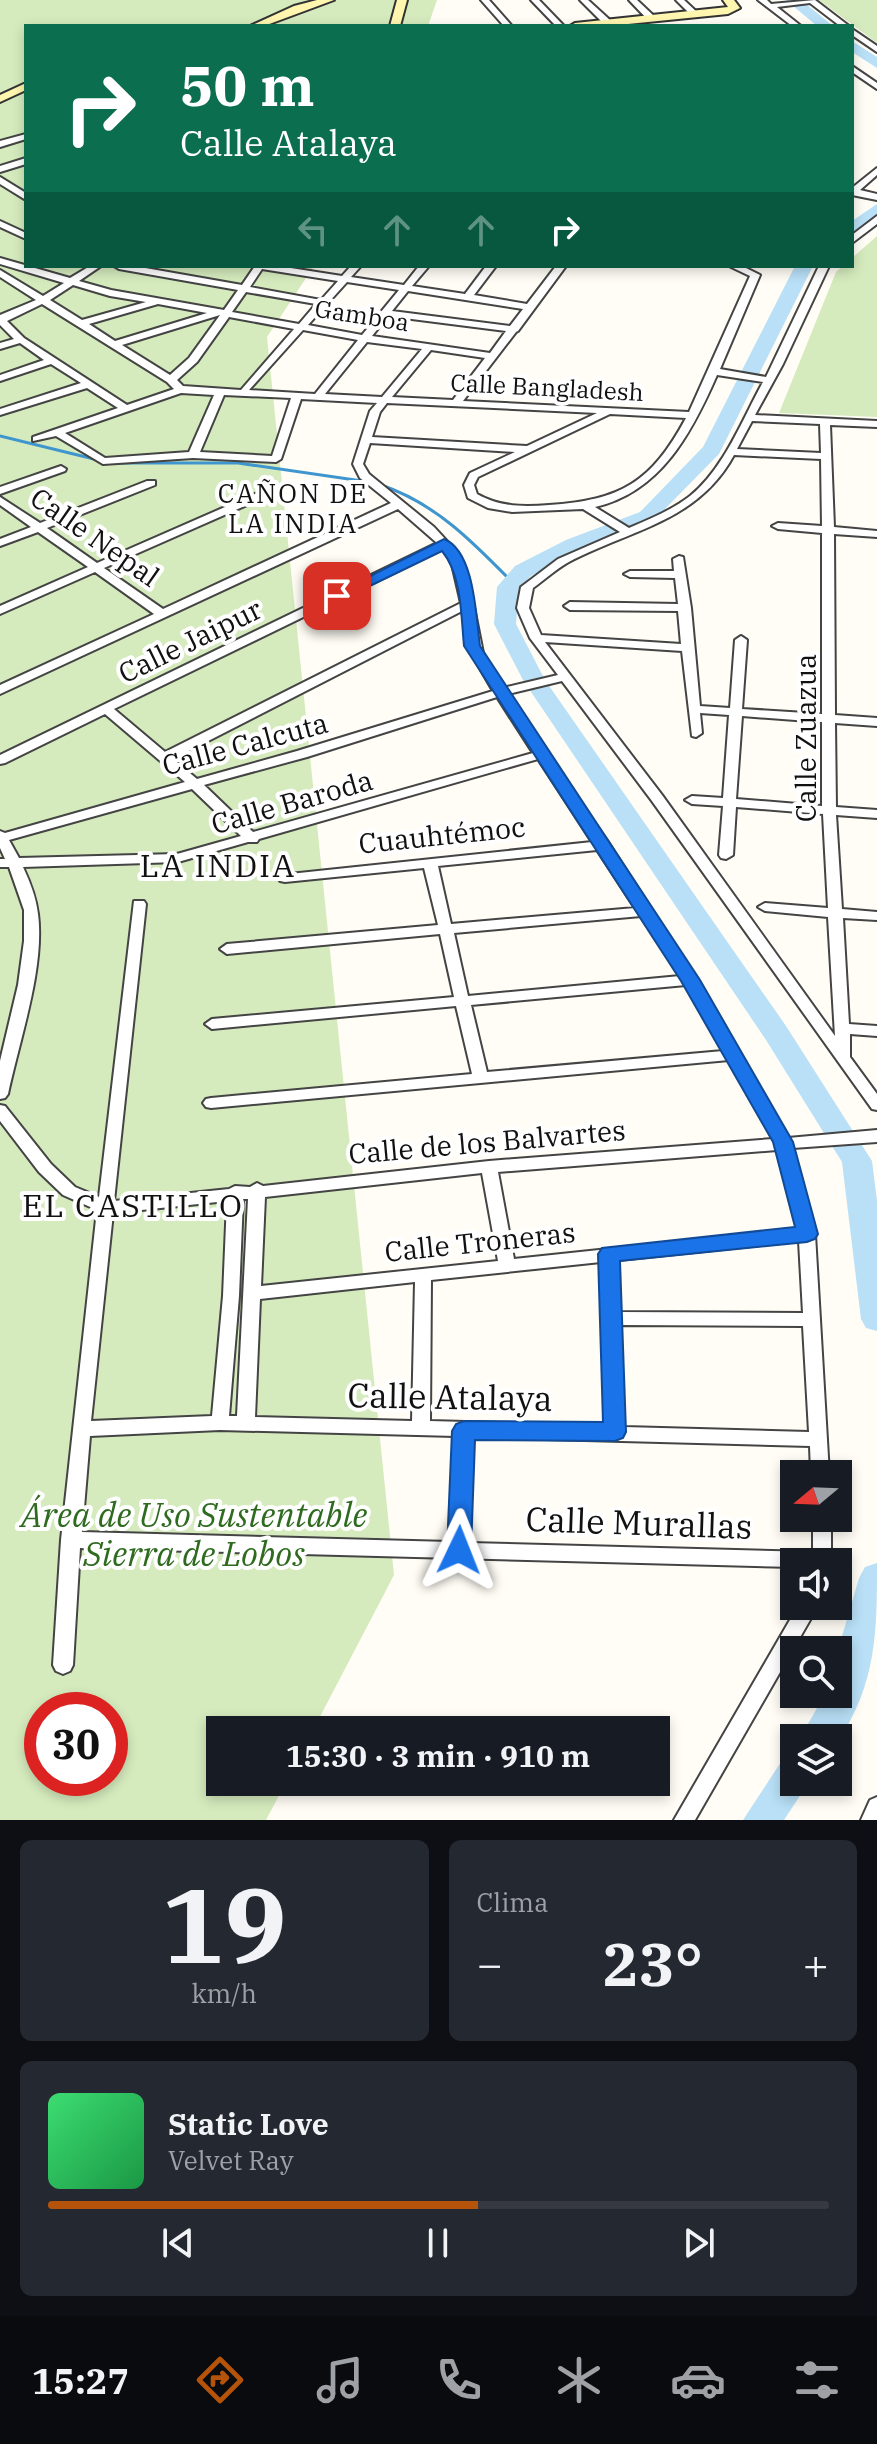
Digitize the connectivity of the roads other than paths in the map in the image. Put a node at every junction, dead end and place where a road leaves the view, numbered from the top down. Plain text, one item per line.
1 (329, 0) edge
2 (402, 0) edge
3 (485, 0) edge
4 (535, 0) edge
5 (584, 0) edge
6 (633, 0) edge
7 (680, 0) edge
8 (728, 0) edge
9 (809, 1) edge
10 (765, 3) edge
11 (695, 14) junction
12 (652, 19) junction
13 (608, 23) junction
14 (260, 24) edge
15 (396, 24) edge
16 (506, 24) edge
17 (558, 24) edge
18 (597, 24) edge
19 (794, 24) edge
20 (842, 24) edge
21 (854, 33) edge
22 (877, 50) edge
23 (854, 70) edge
24 (24, 87) edge
25 (877, 87) edge
26 (0, 99) edge
27 (24, 137) edge
28 (0, 144) edge
29 (24, 162) edge
30 (0, 169) edge
31 (877, 171) edge
32 (0, 180) edge
33 (855, 192) edge
34 (24, 196) edge
35 (877, 197) edge
36 (877, 219) edge
37 (0, 224) edge
38 (24, 226) edge
39 (11, 229) junction
40 (0, 233) edge
41 (24, 235) edge
42 (854, 238) edge
43 (0, 261) edge
44 (18, 268) junction
45 (93, 268) edge
46 (130, 268) edge
47 (188, 268) edge
48 (259, 268) edge
49 (290, 268) edge
50 (354, 268) edge
51 (422, 268) edge
52 (490, 268) edge
53 (560, 268) edge
54 (739, 268) edge
55 (762, 268) edge
56 (823, 268) edge
57 (2, 274) edge
58 (755, 275) junction
59 (174, 276) junction
60 (345, 279) junction
61 (70, 284) junction
62 (245, 288) junction
63 (405, 288) junction
64 (467, 298) junction
65 (43, 300) junction
66 (159, 302) junction
67 (324, 303) junction
68 (531, 307) junction
69 (386, 313) junction
70 (222, 314) junction
71 (80, 324) junction
72 (304, 327) junction
73 (515, 329) junction
74 (363, 338) junction
75 (21, 340) junction
76 (115, 344) junction
77 (0, 346) edge
78 (429, 347) junction
79 (493, 356) junction
80 (53, 360) junction
81 (718, 372) junction
82 (0, 378) edge
83 (763, 379) junction
84 (89, 384) junction
85 (180, 385) junction
86 (245, 389) junction
87 (320, 393) junction
88 (219, 394) junction
89 (297, 397) junction
90 (390, 399) junction
91 (456, 403) junction
92 (125, 408) junction
93 (0, 412) edge
94 (610, 412) junction
95 (691, 415) junction
96 (747, 418) junction
97 (825, 420) junction
98 (877, 424) edge
99 (57, 432) junction
100 (37, 439) dead end
101 (365, 440) junction
102 (527, 449) junction
103 (731, 452) junction
104 (193, 455) junction
105 (826, 456) junction
106 (61, 469) dead end
107 (151, 483) dead end
108 (277, 488) dead end
109 (0, 491) edge
110 (0, 500) edge
111 (399, 504) junction
112 (586, 506) junction
113 (778, 526) dead end
114 (41, 528) junction
115 (828, 530) junction
116 (626, 531) junction
117 (877, 534) edge
118 (0, 543) edge
119 (444, 544) junction
120 (679, 559) dead end
121 (95, 569) junction
122 (630, 574) dead end
123 (681, 575) junction
124 (465, 605) junction
125 (570, 606) dead end
126 (685, 608) junction
127 (0, 610) edge
128 (162, 614) junction
129 (536, 638) junction
130 (741, 640) dead end
131 (688, 648) junction
132 (559, 678) junction
133 (0, 690) edge
134 (508, 691) junction
135 (105, 708) junction
136 (694, 709) junction
137 (737, 712) junction
138 (830, 718) junction
139 (877, 722) edge
140 (696, 733) dead end
141 (543, 754) junction
142 (164, 758) junction
143 (0, 760) edge
144 (194, 783) junction
145 (692, 800) dead end
146 (730, 803) junction
147 (829, 810) junction
148 (877, 814) edge
149 (1, 836) edge
150 (252, 839) junction
151 (603, 845) junction
152 (726, 855) dead end
153 (7, 862) edge
154 (430, 863) junction
155 (285, 878) dead end
156 (139, 904) dead end
157 (765, 907) dead end
158 (646, 911) junction
159 (833, 913) junction
160 (877, 916) edge
161 (444, 929) junction
162 (227, 949) dead end
163 (690, 980) junction
164 (461, 1002) junction
165 (212, 1024) dead end
166 (844, 1028) junction
167 (877, 1031) edge
168 (732, 1055) junction
169 (844, 1056) junction
170 (480, 1076) junction
171 (0, 1094) edge
172 (211, 1103) dead end
173 (877, 1105) edge
174 (0, 1110) edge
175 (874, 1135) edge
176 (783, 1142) junction
177 (489, 1167) junction
178 (257, 1189) junction
179 (235, 1192) junction
180 (108, 1208) junction
181 (807, 1234) junction
182 (609, 1254) junction
183 (507, 1265) junction
184 (423, 1275) junction
185 (254, 1293) junction
186 (612, 1318) junction
187 (811, 1320) junction
188 (220, 1423) junction
189 (246, 1424) junction
190 (82, 1429) junction
191 (421, 1430) junction
192 (464, 1431) junction
193 (615, 1432) junction
194 (817, 1439) junction
195 (819, 1460) edge
196 (70, 1540) junction
197 (459, 1550) junction
198 (780, 1560) edge
199 (800, 1620) edge
200 (63, 1665) dead end
201 (877, 1807) edge
202 (684, 1820) edge
203 (871, 1820) edge

1 - 14 street
2 - 15 street
3 - 16 street
4 - 17 street
5 - 13 street
6 - 12 street
7 - 11 street
8 - 11 street
9 - 10 street
9 - 20 street
10 - 19 street
11 - 12 street
12 - 13 street
13 - 18 street
21 - 22 street
23 - 25 street
24 - 26 street
27 - 28 street
29 - 30 street
31 - 33 street
32 - 34 street
33 - 35 street
36 - 42 street
37 - 39 street
38 - 39 street
39 - 40 street
39 - 41 street
43 - 44 street, Gamboa
44 - 57 street
44 - 61 street, Gamboa
45 - 61 street
46 - 59 street
47 - 59 street
48 - 62 street
49 - 60 street
50 - 60 street
51 - 63 street
52 - 64 street
53 - 68 street
54 - 58 street
55 - 58 street
56 - 83 street
57 - 65 street
58 - 81 street
59 - 62 street
60 - 63 street
60 - 67 street
61 - 65 street
61 - 66 street, Gamboa
62 - 67 street
62 - 70 street
63 - 64 street
63 - 69 street
64 - 68 street
65 - 71 street
65 - 75 street
66 - 70 street, Gamboa
66 - 71 street
67 - 72 street
68 - 73 street
69 - 73 street
69 - 74 street
70 - 72 street, Gamboa
70 - 76 street
70 - 85 street
71 - 76 street
72 - 74 street, Gamboa
72 - 86 street
73 - 79 street
74 - 78 street, Gamboa
74 - 87 street
75 - 77 street
75 - 80 street
76 - 85 street
78 - 79 street, Gamboa
78 - 90 street
79 - 91 street
80 - 82 street
80 - 84 street
81 - 83 street
81 - 95 street
83 - 96 street
84 - 92 street
84 - 93 street
85 - 86 street, Calle Bangladesh
85 - 88 street, Calle Bangladesh
85 - 92 street, Calle Bangladesh
86 - 87 street, Calle Bangladesh
87 - 90 street, Calle Bangladesh
88 - 89 street, Calle Bangladesh
88 - 104 street
89 - 90 street, Calle Bangladesh
89 - 104 street
90 - 91 street, Calle Bangladesh
90 - 101 street
91 - 94 street, Calle Bangladesh
92 - 99 street, Calle Bangladesh
94 - 95 street, Calle Bangladesh
94 - 102 street
95 - 112 street
96 - 97 street
96 - 103 street
97 - 98 street
97 - 105 street, Calle Zuazua
99 - 100 street, Calle Bangladesh
99 - 104 street
101 - 102 street
101 - 111 street
102 - 112 street
103 - 105 street
103 - 116 street
105 - 115 street, Calle Zuazua
106 - 109 street
107 - 114 street
108 - 121 street
110 - 114 street, Calle Nepal
111 - 119 street
111 - 128 street
112 - 116 street
113 - 115 street
114 - 118 street
114 - 121 street, Calle Nepal
115 - 117 street
115 - 138 street, Calle Zuazua
116 - 129 street
119 - 124 street
119 - 135 street, Calle Jaipur
120 - 123 street
121 - 127 street
121 - 128 street, Calle Nepal
122 - 123 street
123 - 126 street
124 - 134 street
124 - 142 street
125 - 126 street
126 - 131 street
128 - 133 street
129 - 131 street
129 - 132 street
130 - 137 street
131 - 136 street
132 - 134 street, Calle Calcuta
132 - 169 street
134 - 141 street
134 - 144 street, Calle Calcuta
135 - 142 street
135 - 143 street, Calle Jaipur
136 - 137 street
136 - 140 street
137 - 138 street
137 - 146 street
138 - 139 street
138 - 147 street, Calle Zuazua
141 - 150 street, Calle Baroda
141 - 151 street
142 - 144 street
144 - 149 street, Calle Calcuta
144 - 150 street
145 - 146 street
146 - 147 street
146 - 152 street
147 - 148 street
147 - 159 street, Calle Zuazua
149 - 153 street
150 - 153 street, Calle Baroda
151 - 154 street, Cuauhtémoc
151 - 158 street
153 - 171 street
154 - 155 street, Cuauhtémoc
154 - 161 street
156 - 180 street
157 - 159 street
158 - 161 street
158 - 163 street
159 - 160 street
159 - 166 street, Calle Zuazua
161 - 162 street
161 - 164 street
163 - 164 street
163 - 168 street
164 - 165 street
164 - 170 street
166 - 167 street
166 - 169 street, Calle Zuazua
168 - 170 street
168 - 176 street
169 - 173 street
170 - 172 street
174 - 180 street
175 - 176 street, Calle de los Balvartes
176 - 177 street, Calle de los Balvartes
176 - 181 street
177 - 178 street, Calle de los Balvartes
177 - 183 street
178 - 179 street, Calle de los Balvartes
178 - 185 street
179 - 180 street, Calle de los Balvartes
179 - 188 street
180 - 190 street
181 - 182 street, Calle Troneras
181 - 187 street
182 - 183 street, Calle Troneras
182 - 186 street
183 - 184 street, Calle Troneras
184 - 185 street, Calle Troneras
184 - 191 street
185 - 189 street
186 - 187 street
186 - 193 street
187 - 194 street
188 - 189 street, Calle Atalaya
188 - 190 street, Calle Atalaya
189 - 191 street, Calle Atalaya
190 - 196 street
191 - 192 street, Calle Atalaya
192 - 193 street, Calle Atalaya
192 - 197 street
193 - 194 street, Calle Atalaya
194 - 195 street
196 - 197 street, Calle Murallas
196 - 200 street
197 - 198 street, Calle Murallas
199 - 202 street
201 - 203 street

